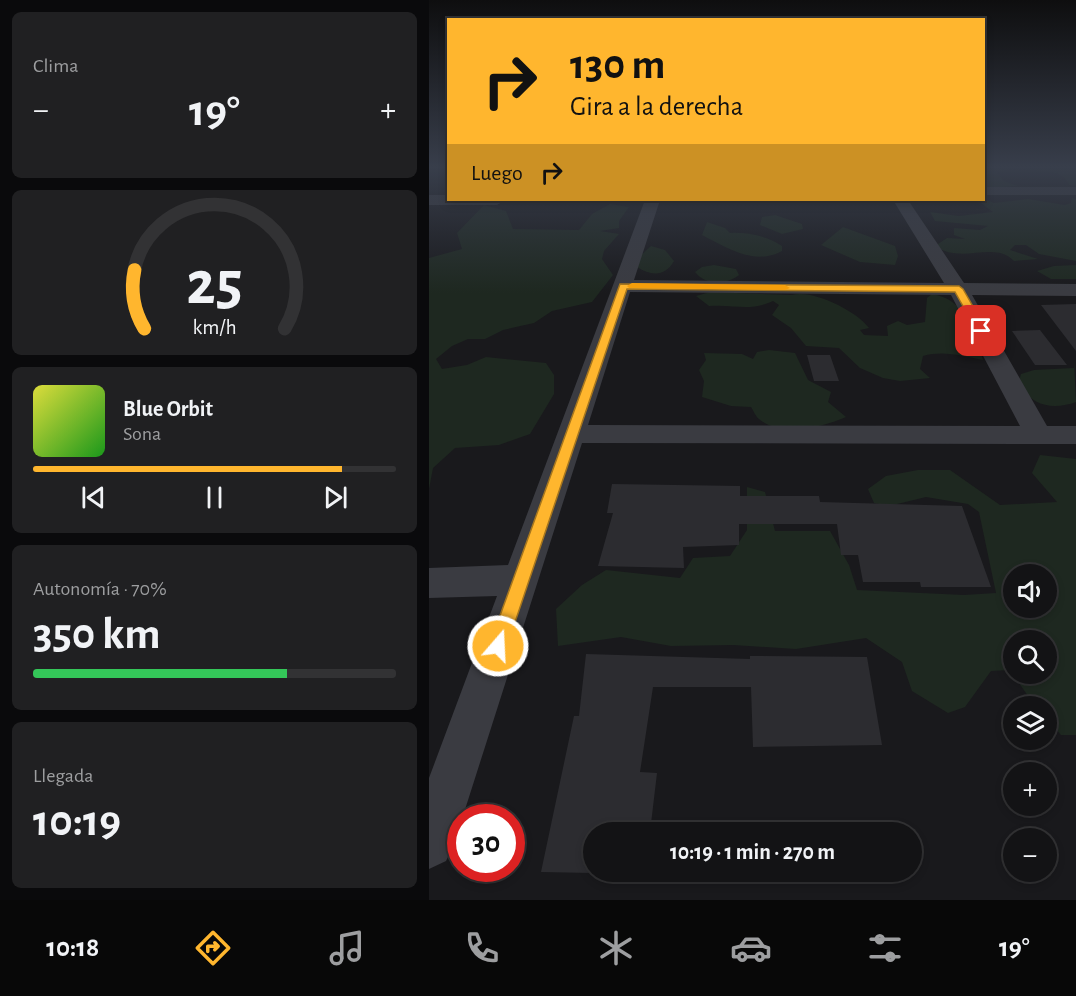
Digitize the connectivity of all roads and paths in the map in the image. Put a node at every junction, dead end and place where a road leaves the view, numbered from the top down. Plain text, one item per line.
1 (649, 209) edge
2 (907, 209) edge
3 (623, 286) junction
4 (959, 289) junction
5 (1076, 290) edge
6 (572, 434) junction
7 (1039, 435) junction
8 (1073, 439) edge
9 (521, 580) junction
10 (429, 583) edge
11 (429, 844) edge

1 - 3 street
2 - 4 street
3 - 4 street
3 - 6 street
4 - 5 street
4 - 7 street
6 - 7 street
6 - 9 street
7 - 8 street
9 - 10 street
9 - 11 street

